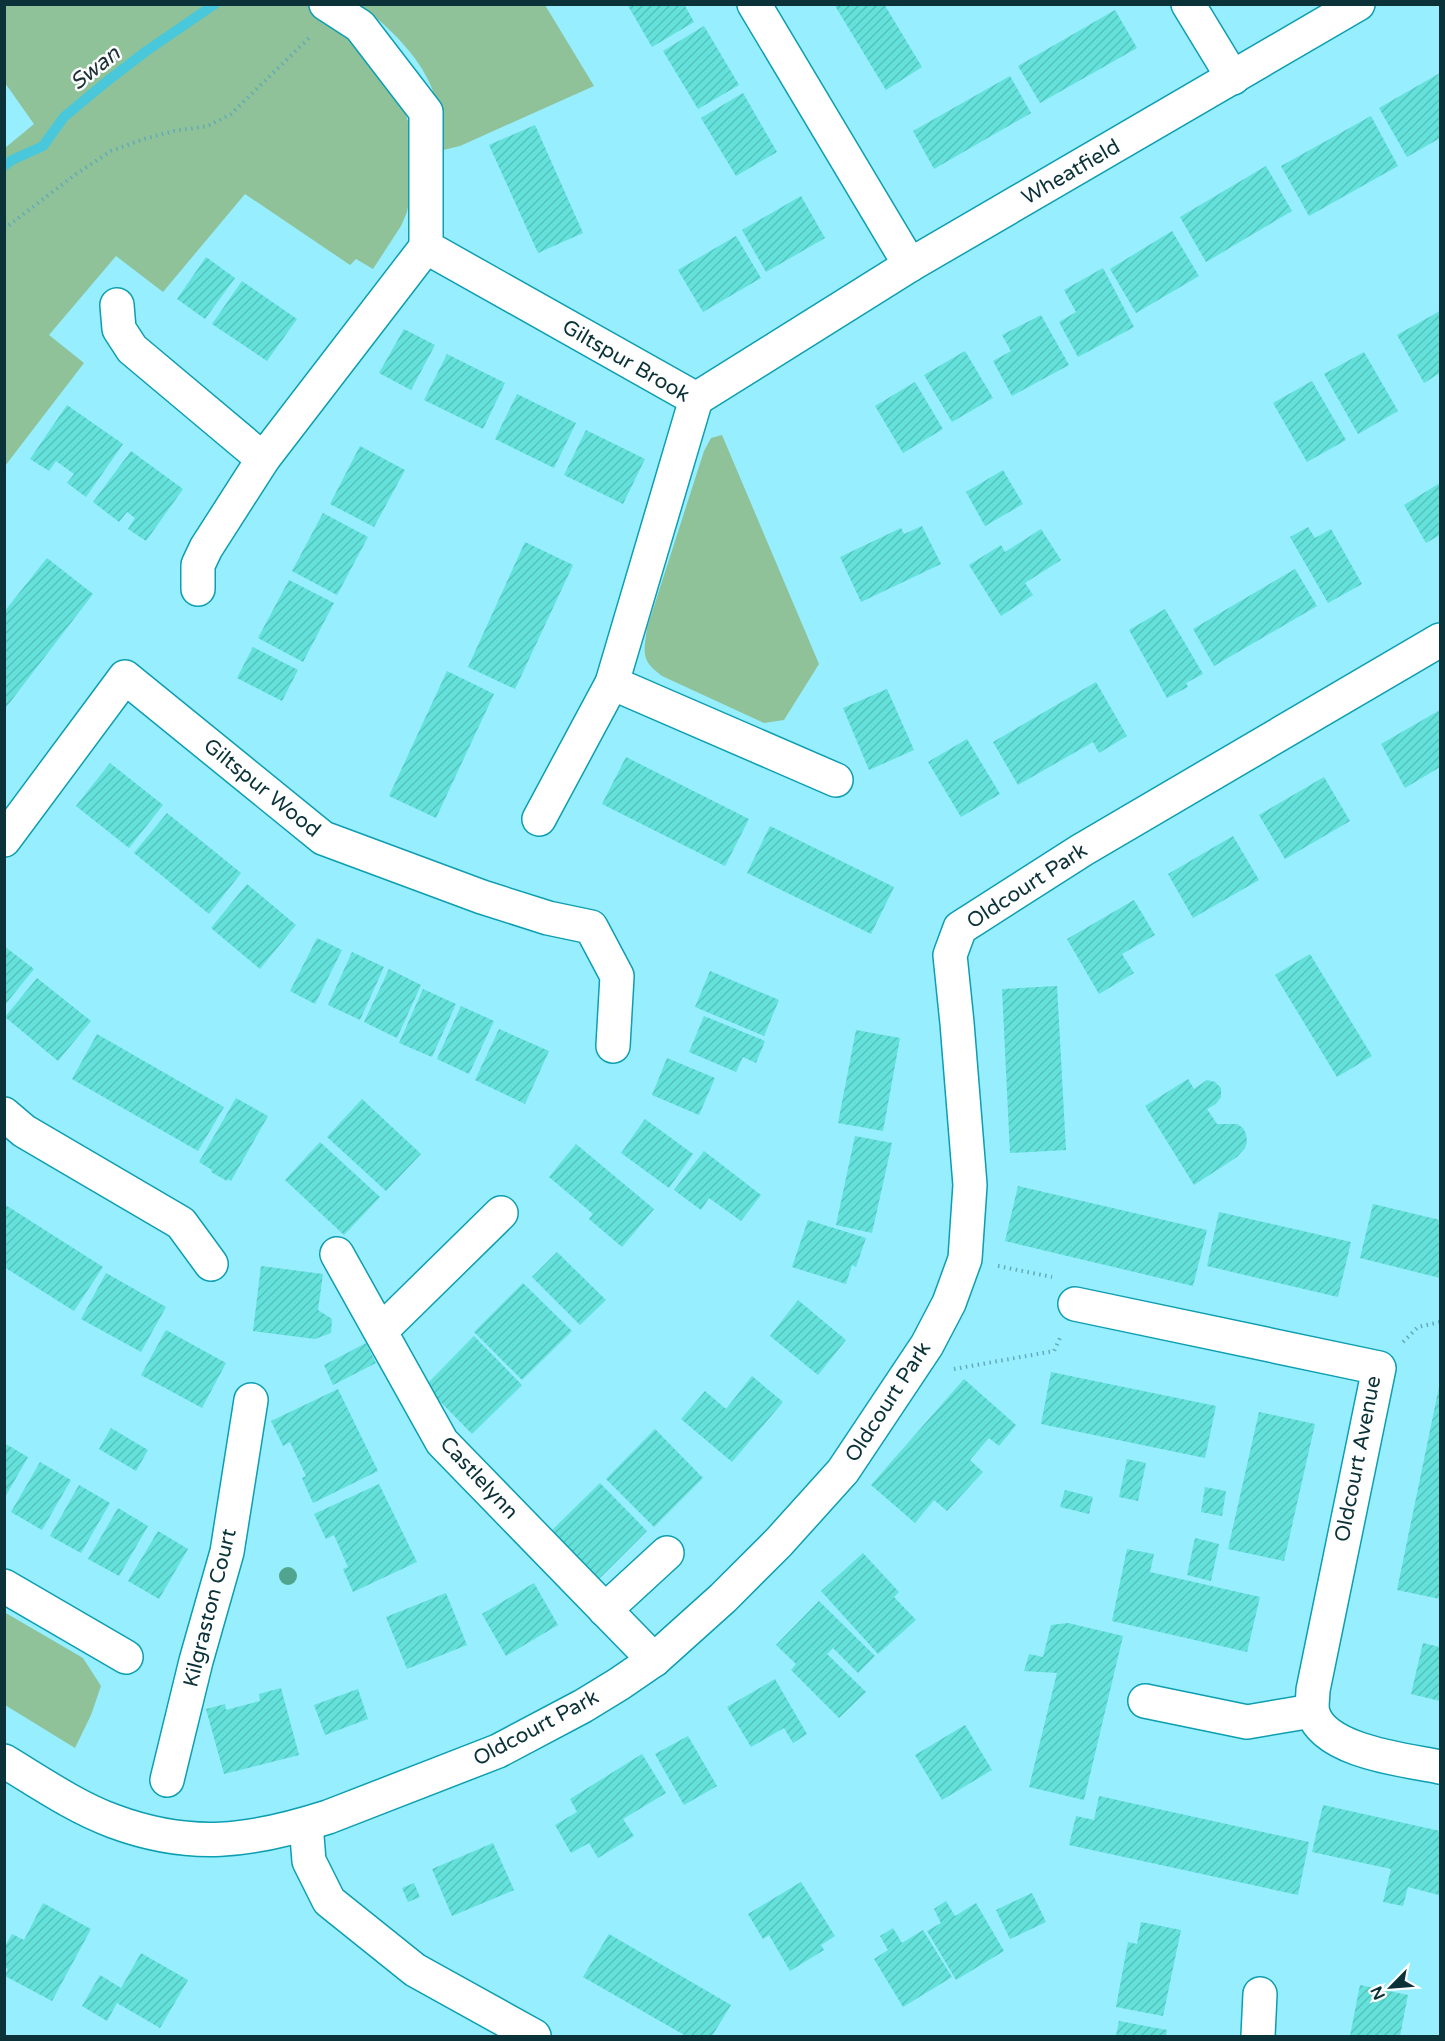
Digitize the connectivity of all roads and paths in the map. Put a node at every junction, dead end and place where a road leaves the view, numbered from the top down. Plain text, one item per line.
1 (754, 4) edge
2 (1188, 4) edge
3 (1358, 4) edge
4 (330, 7) edge
5 (1233, 78) junction
6 (4, 229) edge
7 (426, 248) junction
8 (910, 266) junction
9 (117, 305) dead end
10 (696, 399) junction
11 (263, 459) junction
12 (198, 589) dead end
13 (1440, 640) edge
14 (612, 682) junction
15 (836, 780) dead end
16 (539, 819) dead end
17 (4, 840) edge
18 (613, 1046) dead end
19 (4, 1114) edge
20 (501, 1213) dead end
21 (337, 1254) dead end
22 (965, 1259) junction
23 (211, 1264) dead end
24 (1075, 1304) junction
25 (1440, 1322) edge
26 (379, 1328) junction
27 (920, 1356) junction
28 (1379, 1368) junction
29 (250, 1400) dead end
30 (667, 1553) dead end
31 (4, 1586) edge
32 (605, 1610) junction
33 (126, 1657) dead end
34 (654, 1660) junction
35 (1145, 1701) dead end
36 (1312, 1711) junction
37 (4, 1761) edge
38 (1440, 1767) edge
39 (167, 1780) dead end
40 (306, 1824) junction
41 (1260, 1994) dead end
42 (534, 2037) edge
43 (1258, 2037) edge

1 - 8 street
2 - 5 street
3 - 5 street, Wheatfield
4 - 6 path
4 - 7 street
5 - 8 street, Wheatfield
7 - 10 street, Giltspur Brook
7 - 11 street
8 - 10 street, Wheatfield
9 - 11 street
10 - 14 street, Giltspur Brook
11 - 12 street
13 - 22 street, Oldcourt Park
14 - 15 street
14 - 16 street, Giltspur Brook
17 - 18 street, Giltspur Wood
19 - 23 street
20 - 26 street
21 - 26 street, Castlelynn
22 - 24 path
22 - 27 street, Oldcourt Park
24 - 27 path
24 - 28 street, Oldcourt Avenue
25 - 28 path
26 - 32 street, Castlelynn
27 - 34 street, Oldcourt Park
28 - 36 street, Oldcourt Avenue
29 - 39 street, Kilgraston Court
30 - 32 street
31 - 33 street
32 - 34 street, Castlelynn
34 - 40 street, Oldcourt Park
35 - 36 street
36 - 38 street
37 - 40 street, Oldcourt Park
40 - 42 street
41 - 43 street

